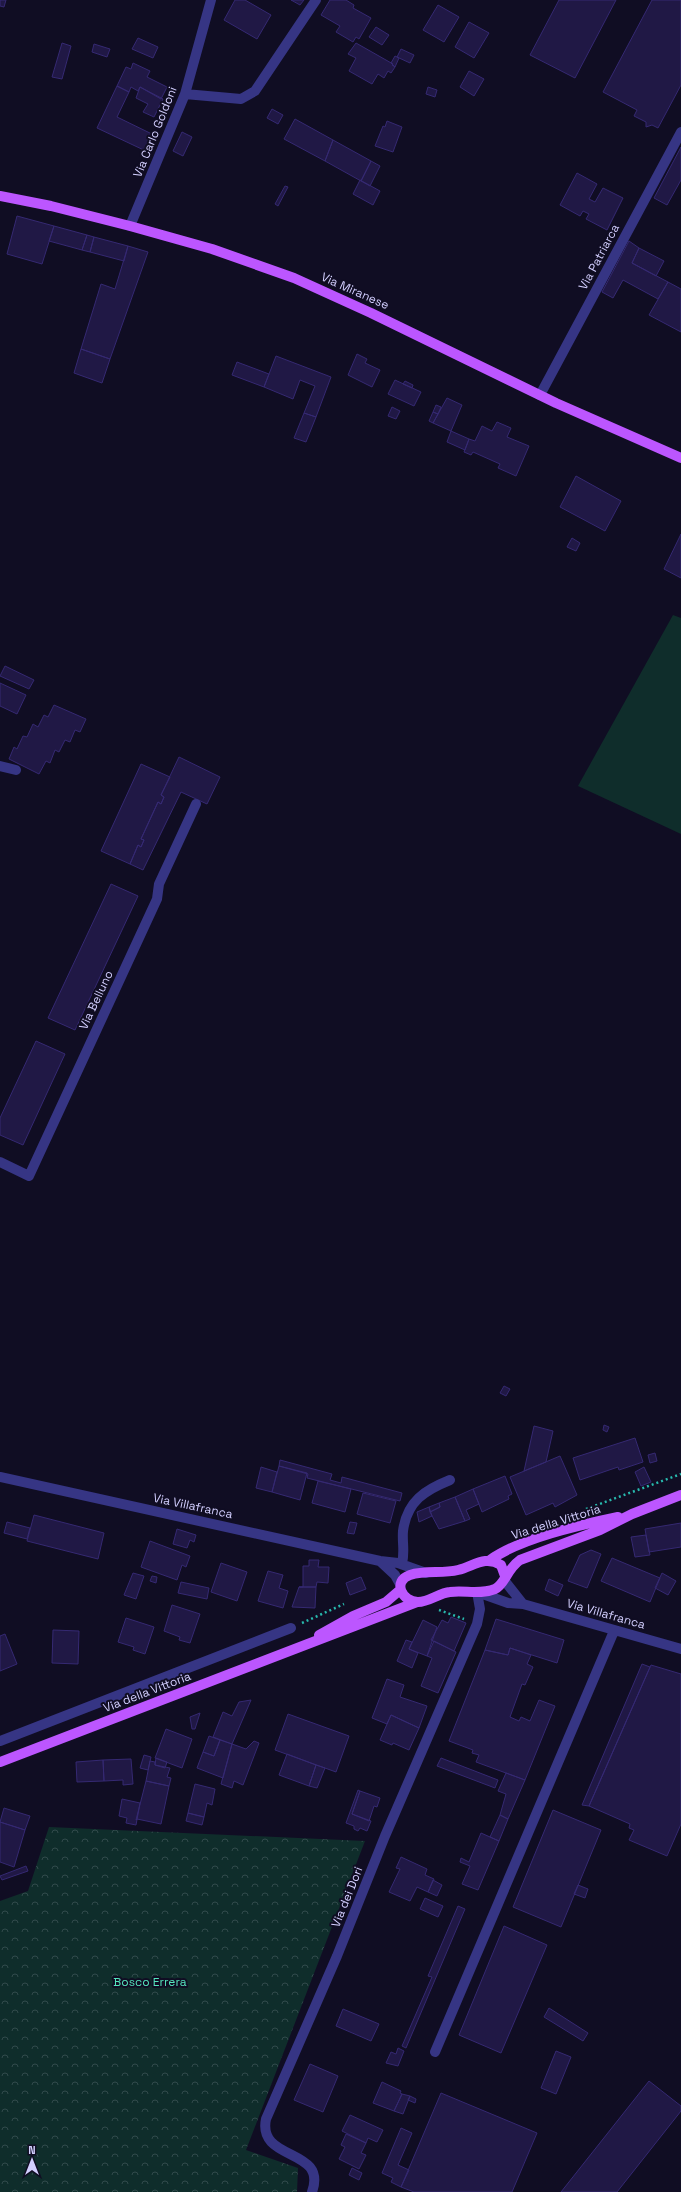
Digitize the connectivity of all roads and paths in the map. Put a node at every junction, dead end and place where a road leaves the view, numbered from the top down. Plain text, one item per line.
1 (211, 0) edge
2 (316, 0) edge
3 (185, 94) junction
4 (681, 132) edge
5 (0, 196) edge
6 (130, 226) junction
7 (540, 395) junction
8 (681, 458) edge
9 (0, 766) edge
10 (16, 770) dead end
11 (196, 804) dead end
12 (0, 1162) edge
13 (681, 1474) edge
14 (0, 1477) edge
15 (450, 1480) dead end
16 (651, 1485) dead end
17 (681, 1495) edge
18 (632, 1514) junction
19 (490, 1560) junction
20 (380, 1561) junction
21 (402, 1564) junction
22 (426, 1573) junction
23 (504, 1578) junction
24 (400, 1587) junction
25 (478, 1592) junction
26 (417, 1602) junction
27 (523, 1604) junction
28 (436, 1610) dead end
29 (468, 1620) dead end
30 (291, 1628) dead end
31 (614, 1631) junction
32 (303, 1644) junction
33 (681, 1650) edge
34 (0, 1741) edge
35 (0, 1762) edge
36 (435, 2052) dead end
37 (312, 2192) edge

1 - 3 street, Via Carlo Goldoni
2 - 3 street
3 - 6 street, Via Carlo Goldoni
4 - 7 street, Via Patriarca
5 - 6 main road, Via Miranese
6 - 7 main road, Via Miranese
7 - 8 main road, Via Miranese
9 - 10 street
11 - 12 street, Via Belluno
13 - 16 path
14 - 20 street, Via Villafranca
15 - 21 street
17 - 18 main road, Via della Vittoria
18 - 19 main road, Via della Vittoria
18 - 23 main road, Via della Vittoria
19 - 22 main road, Via della Vittoria
19 - 23 main road
20 - 21 street, Via Villafranca
20 - 24 street
21 - 22 street, Via Villafranca
22 - 24 main road, Via della Vittoria
23 - 25 main road, Via della Vittoria
23 - 27 street
24 - 26 main road
24 - 32 main road, Via della Vittoria
25 - 26 main road, Via della Vittoria
25 - 27 street, Via Villafranca
25 - 37 street, Via dei Dori
26 - 32 main road, Via della Vittoria
27 - 31 street, Via Villafranca
28 - 29 path
30 - 34 street
31 - 33 street, Via Villafranca
31 - 36 street
32 - 35 main road, Via della Vittoria

